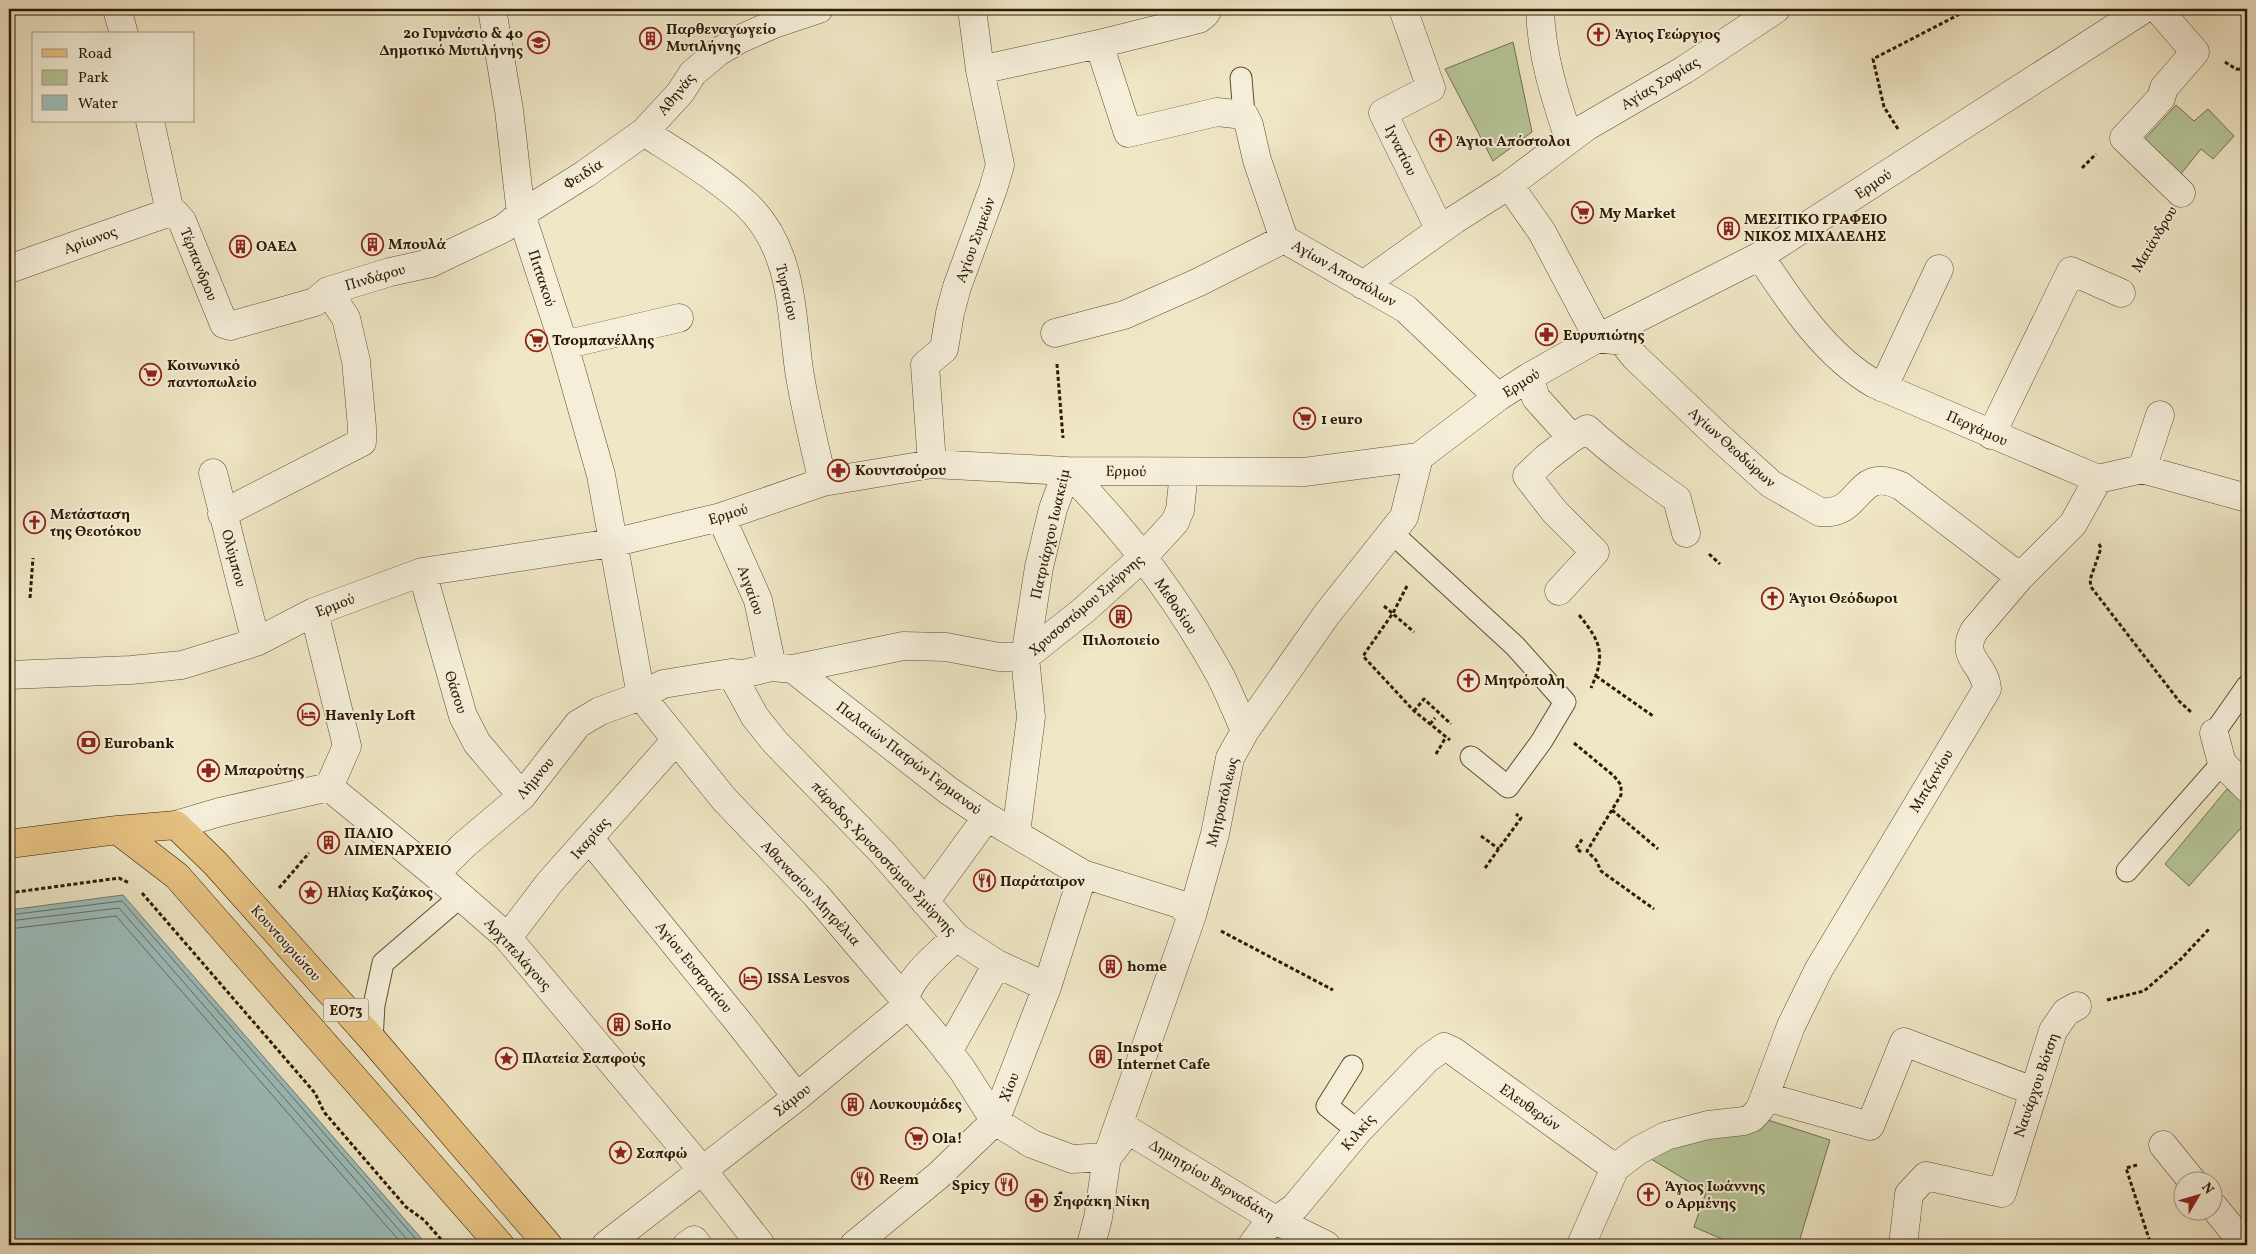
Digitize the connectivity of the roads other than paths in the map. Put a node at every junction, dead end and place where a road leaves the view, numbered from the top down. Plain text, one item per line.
1 (117, 9) edge
2 (492, 9) edge
3 (819, 9) edge
4 (972, 9) edge
5 (1208, 9) edge
6 (1403, 9) edge
7 (1540, 9) edge
8 (1776, 9) edge
9 (2144, 9) edge
10 (2158, 9) edge
11 (123, 32) edge
12 (1099, 44) junction
13 (980, 70) junction
14 (1241, 78) dead end
15 (1244, 115) junction
16 (150, 122) edge
17 (644, 132) junction
18 (1569, 140) junction
19 (1509, 185) junction
20 (2181, 193) road end
21 (170, 212) junction
22 (521, 214) junction
23 (1440, 230) junction
24 (1284, 239) junction
25 (1760, 256) junction
26 (9, 269) edge
27 (1939, 269) dead end
28 (1363, 285) junction
29 (328, 291) junction
30 (2121, 294) road end
31 (679, 318) dead end
32 (224, 324) joint
33 (1055, 333) road end
34 (1598, 338) junction
35 (564, 345) junction
36 (1529, 377) junction
37 (1883, 388) junction
38 (1498, 397) junction
39 (2160, 415) dead end
40 (1992, 435) junction
41 (1572, 438) junction
42 (1419, 457) junction
43 (932, 464) junction
44 (2142, 469) junction
45 (1067, 471) junction
46 (1184, 472) junction
47 (213, 473) dead end
48 (2098, 479) junction
49 (823, 482) junction
50 (2247, 498) edge
51 (222, 514) junction
52 (721, 517) junction
53 (1391, 532) junction
54 (1686, 533) dead end
55 (612, 543) junction
56 (1142, 557) junction
57 (422, 572) junction
58 (2020, 576) junction
59 (1560, 591) dead end
60 (314, 612) junction
61 (256, 642) junction
62 (1025, 657) junction
63 (783, 668) junction
64 (731, 673) junction
65 (9, 675) edge
66 (2247, 686) edge
67 (641, 696) junction
68 (1246, 730) junction
69 (2214, 733) joint
70 (676, 740) junction
71 (1471, 757) road end
72 (2222, 763) junction
73 (329, 788) junction
74 (2247, 788) edge
75 (522, 796) junction
76 (987, 817) junction
77 (176, 825) junction
78 (116, 830) junction
79 (1016, 833) junction
80 (588, 838) junction
81 (9, 844) edge
82 (2127, 871) dead end
83 (435, 874) junction
84 (1083, 874) junction
85 (461, 896) junction
86 (925, 902) junction
87 (1192, 915) junction
88 (506, 936) junction
89 (956, 937) junction
90 (997, 964) junction
91 (1047, 987) junction
92 (904, 999) junction
93 (2077, 1006) road end
94 (372, 1039) junction
95 (1444, 1047) joint
96 (948, 1052) junction
97 (1352, 1066) dead end
98 (2033, 1091) junction
99 (797, 1097) junction
100 (1763, 1103) junction
101 (995, 1121) junction
102 (1358, 1131) junction
103 (2163, 1146) dead end
104 (1107, 1157) junction
105 (1615, 1168) junction
106 (703, 1171) junction
107 (2184, 1172) edge
108 (2224, 1219) edge
109 (1277, 1220) junction
110 (500, 1245) edge
111 (548, 1245) edge
112 (606, 1245) edge
113 (686, 1245) edge
114 (698, 1245) edge
115 (761, 1245) edge
116 (854, 1245) edge
117 (1091, 1245) edge
118 (1252, 1245) edge
119 (1326, 1245) edge
120 (1581, 1245) edge
121 (1903, 1245) edge
122 (2245, 1245) edge

1 - 11 street
2 - 22 street, Πιττακού
3 - 17 street, Αθηνάς
4 - 13 street, Αγίου Συμεών
5 - 12 street
6 - 23 street, Ιγνατίου
7 - 18 street
8 - 18 street, Αγίας Σοφίας
9 - 25 street, Ερμού
10 - 20 street, Μαιάνδρου
12 - 13 street
12 - 15 street
13 - 43 street, Αγίου Συμεών
14 - 15 lane
15 - 24 street, Αγίων Αποστόλων
16 - 21 street, Τέρπανδρου
17 - 22 street, Φειδία
17 - 49 street, Τυρταίου
18 - 19 street
19 - 23 street
19 - 34 street
21 - 26 street, Αρίωνος
21 - 32 street, Τέρπανδρου
22 - 29 street, Πινδάρου
22 - 35 street, Πιττακού
23 - 28 street
24 - 28 street, Αγίων Αποστόλων
24 - 33 street
25 - 34 street, Ερμού
25 - 37 street, Περγάμου
27 - 37 street
28 - 38 street, Αγίων Αποστόλων
29 - 32 street, Πινδάρου
29 - 51 street
30 - 40 street
31 - 35 street
34 - 36 street, Ερμού
34 - 58 street, Αγίων Θεοδώρων
35 - 55 street, Πιττακού
36 - 38 street, Ερμού
36 - 41 street
37 - 40 street, Περγάμου
38 - 42 street, Ερμού
39 - 44 street
40 - 48 street, Περγάμου
41 - 54 street
41 - 59 street
42 - 46 street, Ερμού
42 - 53 street, Μητροπόλεως
43 - 45 street, Ερμού
43 - 49 street, Ερμού
44 - 48 street
44 - 50 street
45 - 46 street, Ερμού
45 - 56 street, Μεθοδίου
45 - 62 street, Πατριάρχου Ιωακείμ
46 - 56 street, Χρυσοστόμου Σμύρνης
47 - 51 street, Ολύμπου
48 - 58 street, Μπιζανίου
49 - 52 street, Ερμού
51 - 61 street, Ολύμπου
52 - 55 street, Ερμού
52 - 63 street, Αιγαίου
53 - 68 street, Μητροπόλεως
53 - 71 lane
55 - 57 street, Ερμού
55 - 67 street, Αθανασίου Μητρέλια
56 - 62 street, Χρυσοστόμου Σμύρνης
56 - 68 street, Μεθοδίου
57 - 60 street, Ερμού
57 - 75 street, Θάσου
58 - 100 street, Μπιζανίου
60 - 61 street, Ερμού
60 - 73 street
61 - 65 street, Ερμού
62 - 63 street, Χρυσοστόμου Σμύρνης
62 - 79 street, Πατριάρχου Ιωακείμ
63 - 64 street, Χρυσοστόμου Σμύρνης
63 - 76 street, Παλαιών Πατρών Γερμανού
64 - 67 street, Χρυσοστόμου Σμύρνης
64 - 86 street, πάροδος Χρυσοστόμου Σμύρνης
66 - 69 lane
67 - 70 street, Αθανασίου Μητρέλια
67 - 75 street, Λήμνου
68 - 87 street, Μητροπόλεως
69 - 72 street
70 - 80 street, Ικαρίας
70 - 92 street, Αθανασίου Μητρέλια
72 - 74 street
72 - 82 lane
73 - 77 street
73 - 83 street, Αρχιπελάγους
75 - 83 street, Λήμνου
76 - 79 street, Παλαιών Πατρών Γερμανού
76 - 86 street
77 - 78 main road
77 - 94 main road, Κουντουριώτου / ΕΟ73
78 - 81 main road
78 - 110 main road, ΕΟ73
79 - 84 street, Παλαιών Πατρών Γερμανού
80 - 88 street, Ικαρίας
80 - 99 street, Αγίου Ευστρατίου
83 - 85 street, Αρχιπελάγους
84 - 87 street, Παλαιών Πατρών Γερμανού
84 - 91 street, Χίου
85 - 88 street, Αρχιπελάγους
85 - 94 lane
86 - 89 street, πάροδος Χρυσοστόμου Σμύρνης
87 - 104 street, Μητροπόλεως
88 - 106 street, Αρχιπελάγους
89 - 90 street, πάροδος Χρυσοστόμου Σμύρνης
89 - 92 street, Σάμου
90 - 91 street, πάροδος Χρυσοστόμου Σμύρνης
90 - 96 street
91 - 101 street, Χίου
92 - 96 street, Αθανασίου Μητρέλια
92 - 99 street, Σάμου
93 - 98 street, Ναυάρχου Βότση
94 - 111 main road, Κουντουριώτου / ΕΟ73
95 - 102 street, Κιλκίς
95 - 105 street, Ελευθερών
96 - 101 street, Αθανασίου Μητρέλια
97 - 102 lane
98 - 100 street
98 - 121 street, Ναυάρχου Βότση
99 - 106 street, Σάμου
100 - 105 street
101 - 104 street, Αθανασίου Μητρέλια
101 - 116 street, Χίου
102 - 109 street, Κιλκίς
103 - 107 street
104 - 109 street, Δημητρίου Βερναδάκη
104 - 117 street, Μητροπόλεως
105 - 120 street
106 - 112 street, Σάμου
106 - 115 street, Αρχιπελάγους
108 - 122 street
109 - 118 street, Κιλκίς
109 - 119 street, Δημητρίου Βερναδάκη
113 - 114 street

